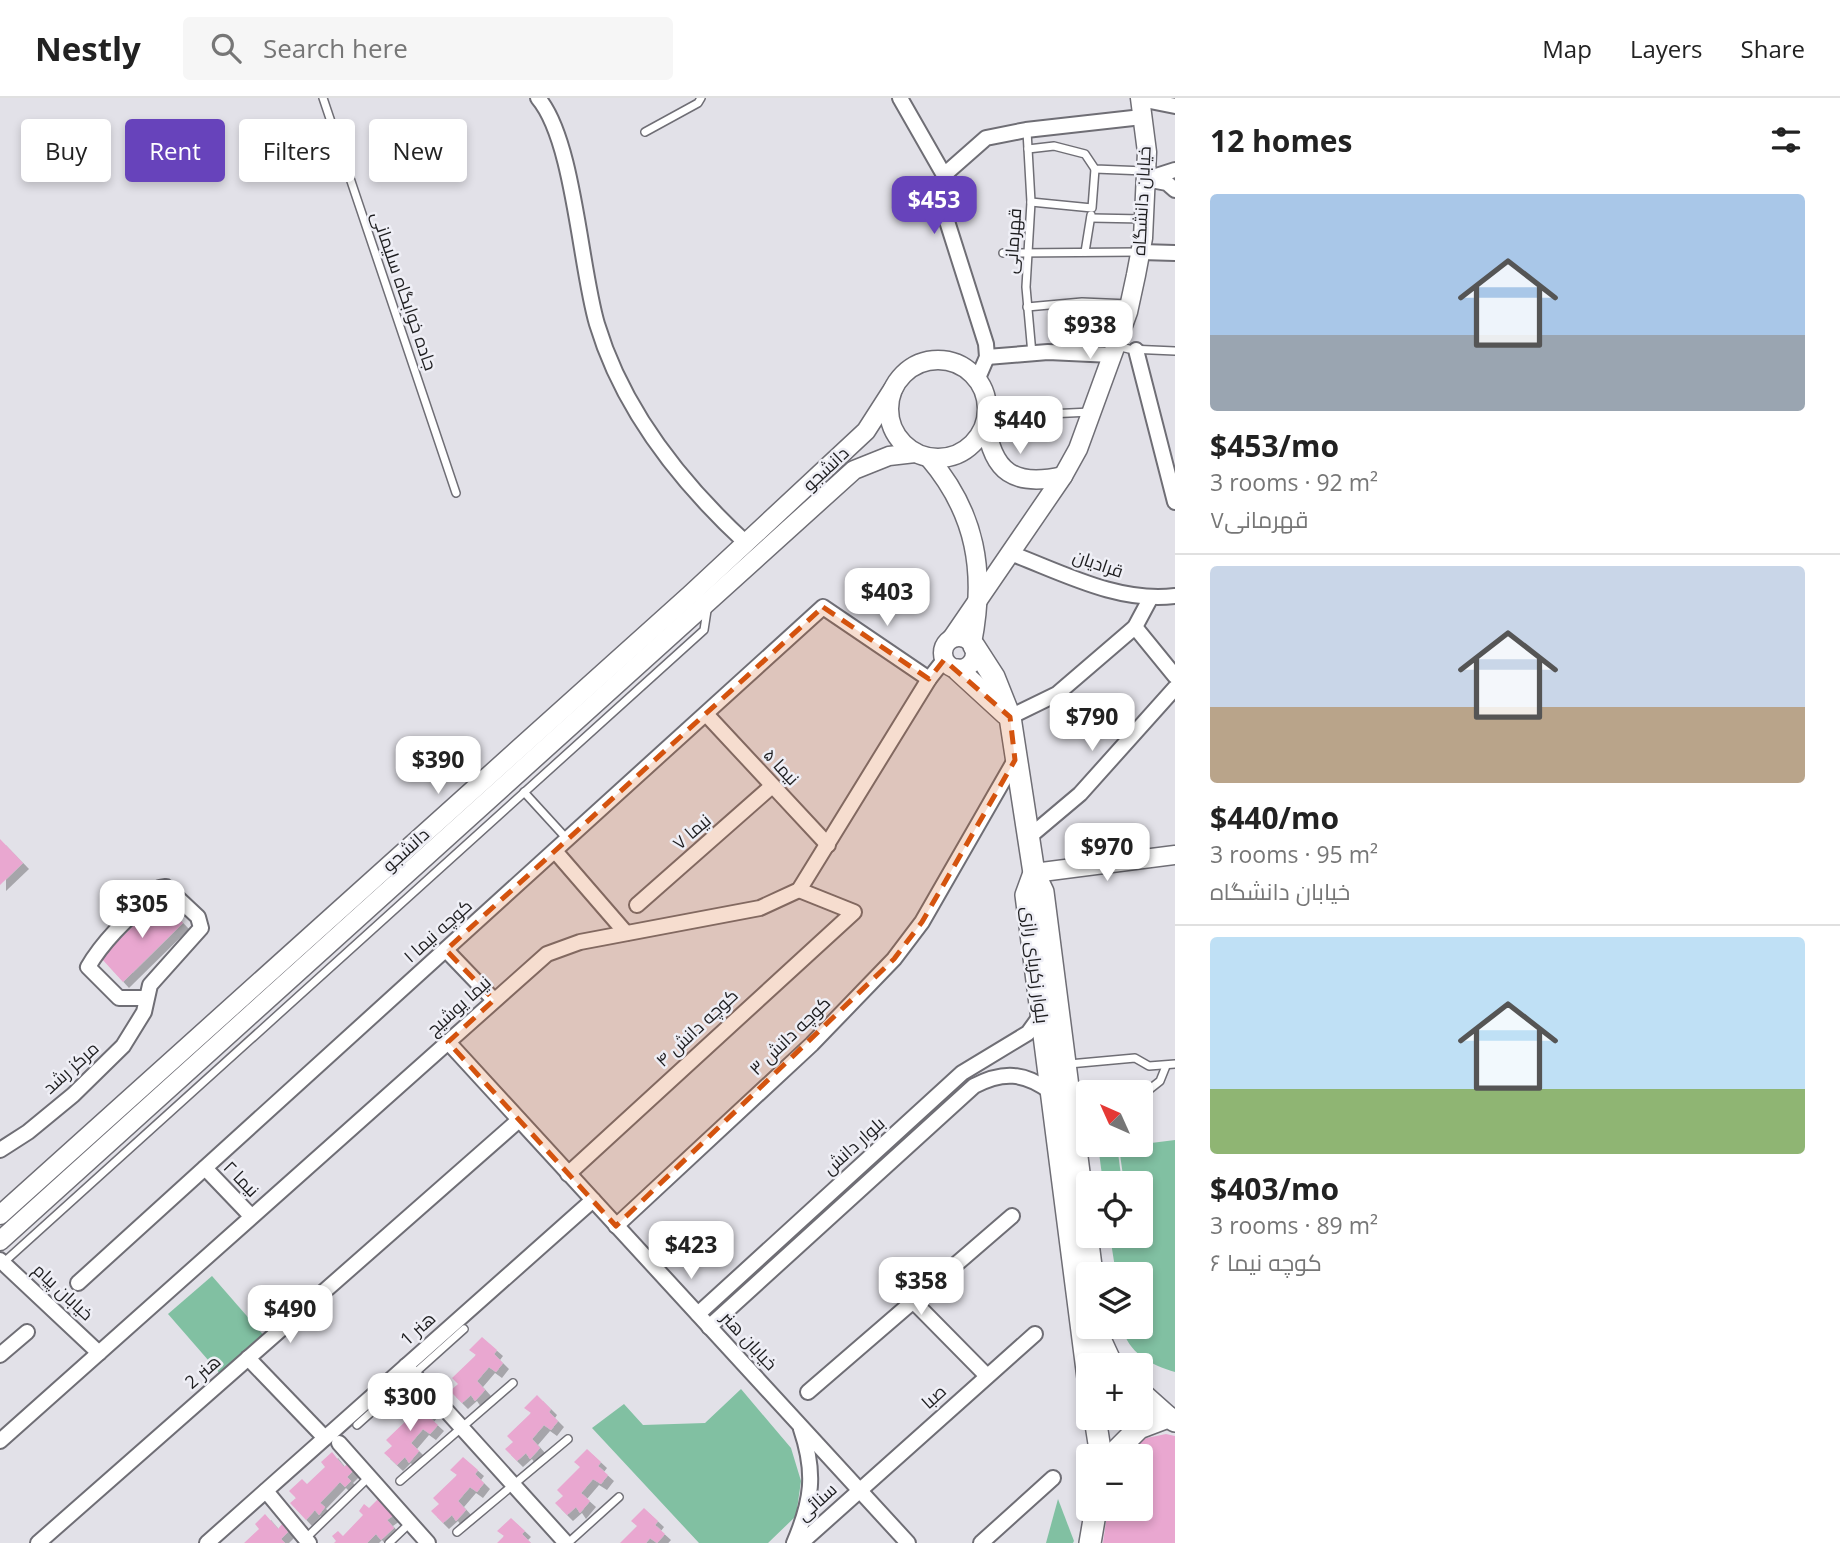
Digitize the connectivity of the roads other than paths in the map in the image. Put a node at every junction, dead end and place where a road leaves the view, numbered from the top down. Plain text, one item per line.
1 (323, 98) edge
2 (538, 98) edge
3 (701, 98) edge
4 (900, 98) edge
5 (1141, 105) edge
6 (1175, 106) edge
7 (1027, 130) junction
8 (645, 132) dead end
9 (1028, 149) junction
10 (1096, 169) junction
11 (1175, 170) edge
12 (944, 175) junction
13 (1146, 175) junction
14 (1175, 190) edge
15 (1031, 202) junction
16 (1092, 208) junction
17 (1091, 218) junction
18 (1144, 219) junction
19 (1085, 252) junction
20 (1141, 252) junction
21 (1003, 253) dead end
22 (1175, 253) edge
23 (1028, 254) junction
24 (1130, 304) junction
25 (1027, 307) junction
26 (1114, 350) junction
27 (1136, 350) junction
28 (1175, 351) edge
29 (1032, 354) junction
30 (986, 357) junction
31 (978, 378) junction
32 (893, 389) junction
33 (1091, 412) junction
34 (1048, 415) dead end
35 (986, 423) junction
36 (922, 455) junction
37 (1170, 456) edge
38 (1063, 476) junction
39 (456, 493) dead end
40 (1175, 502) edge
41 (746, 543) junction
42 (1010, 553) junction
43 (1175, 596) edge
44 (1150, 599) junction
45 (979, 600) junction
46 (708, 604) junction
47 (1135, 627) junction
48 (952, 638) junction
49 (973, 645) junction
50 (951, 665) junction
51 (1175, 676) edge
52 (929, 678) junction
53 (1175, 688) edge
54 (706, 714) junction
55 (1010, 718) junction
56 (1015, 760) junction
57 (772, 786) junction
58 (524, 792) junction
59 (1029, 837) junction
60 (568, 839) junction
61 (828, 845) junction
62 (555, 851) junction
63 (1175, 855) edge
64 (1034, 873) junction
65 (799, 890) junction
66 (637, 905) dead end
67 (626, 933) junction
68 (446, 950) junction
69 (145, 998) junction
70 (494, 1000) junction
71 (1041, 1015) junction
72 (447, 1042) junction
73 (1175, 1064) edge
74 (1065, 1065) junction
75 (1166, 1066) junction
76 (962, 1073) junction
77 (974, 1086) junction
78 (1153, 1088) edge
79 (1051, 1092) junction
80 (519, 1120) junction
81 (0, 1150) edge
82 (205, 1168) junction
83 (568, 1174) junction
84 (593, 1200) junction
85 (0, 1215) edge
86 (251, 1216) junction
87 (1012, 1216) dead end
88 (616, 1226) junction
89 (0, 1241) edge
90 (1090, 1262) edge
91 (1, 1263) edge
92 (78, 1283) dead end
93 (913, 1301) junction
94 (698, 1314) junction
95 (709, 1327) junction
96 (464, 1329) dead end
97 (27, 1332) dead end
98 (1035, 1334) dead end
99 (99, 1353) junction
100 (1085, 1353) edge
101 (0, 1355) edge
102 (248, 1358) junction
103 (410, 1370) junction
104 (987, 1376) junction
105 (513, 1383) dead end
106 (808, 1392) dead end
107 (1153, 1403) edge
108 (1172, 1419) edge
109 (799, 1424) junction
110 (357, 1425) dead end
111 (461, 1427) junction
112 (568, 1439) dead end
113 (332, 1440) junction
114 (0, 1441) edge
115 (1123, 1444) edge
116 (369, 1477) junction
117 (1053, 1478) dead end
118 (400, 1481) dead end
119 (513, 1484) junction
120 (859, 1490) junction
121 (266, 1491) junction
122 (619, 1497) dead end
123 (1094, 1521) edge
124 (410, 1523) junction
125 (457, 1532) dead end
126 (305, 1542) edge
127 (38, 1543) edge
128 (207, 1543) edge
129 (389, 1543) edge
130 (428, 1543) edge
131 (567, 1543) edge
132 (794, 1543) edge
133 (801, 1543) edge
134 (908, 1543) edge
135 (981, 1543) edge
136 (1090, 1543) edge

1 - 39 lane, جاده خوابگاه سلیمانی
2 - 41 street
3 - 8 lane
4 - 12 street
5 - 6 street
5 - 7 street
5 - 13 street, خیابان دانشگاه
7 - 9 lane, قهرمانی
7 - 12 street
9 - 10 lane
9 - 15 lane, قهرمانی
10 - 13 lane
10 - 16 lane
11 - 13 street
12 - 30 street
13 - 14 street
13 - 18 street, خیابان دانشگاه
15 - 16 lane
15 - 23 lane, قهرمانی
16 - 17 lane
17 - 18 lane
17 - 19 lane
18 - 20 street, خیابان دانشگاه
19 - 20 lane
19 - 23 lane
20 - 22 street
20 - 24 street, خیابان دانشگاه
21 - 23 lane
23 - 25 lane, قهرمانی
24 - 25 lane
24 - 26 street, خیابان دانشگاه
25 - 29 lane, قهرمانی
26 - 27 lane
26 - 29 street
26 - 33 street, خیابان دانشگاه
27 - 28 lane
27 - 37 street
29 - 30 street
30 - 31 street
31 - 32 street
31 - 35 street
32 - 36 street
32 - 41 street, دانشجو
33 - 34 lane
33 - 38 street, خیابان دانشگاه
35 - 36 street
35 - 38 street
36 - 45 street
36 - 46 street, دانشجو
37 - 40 street
38 - 42 street, خیابان دانشگاه
41 - 85 street, دانشجو
42 - 44 street, قرادیان
42 - 45 street, خیابان دانشگاه
43 - 44 street, قرادیان
44 - 47 street
45 - 48 street, خیابان دانشگاه
45 - 49 street, خیابان دانشگاه
46 - 58 lane
46 - 89 street, دانشجو
47 - 51 street
47 - 55 street
48 - 49 street
48 - 50 street
49 - 50 street
49 - 55 main road
50 - 52 street
50 - 55 main road
52 - 54 street, کوچه نیما ۱
52 - 61 street
53 - 59 street
54 - 57 street, نیما ۵
54 - 60 street, کوچه نیما ۱
55 - 56 main road
56 - 59 main road
56 - 88 street, کوچه دانش ۳
57 - 61 street, نیما ۵
57 - 66 street, نیما ۷
58 - 60 lane
58 - 91 lane
59 - 64 main road
60 - 62 street, کوچه نیما ۱
61 - 65 street
62 - 67 street
62 - 68 street, کوچه نیما ۱
63 - 64 street
64 - 71 main road, بلوار زکریای رازی
64 - 74 main road, بلوار زکریای رازی
65 - 67 street, نیما یوشیج
65 - 83 street, کوچه دانش ۴
67 - 70 street, نیما یوشیج
68 - 70 street
68 - 82 street, کوچه نیما ۱
69 - 69 street, مرکز رشد
69 - 81 street, مرکز رشد
70 - 72 street, نیما یوشیج
71 - 76 street, بلوار دانش
71 - 79 main road, بلوار زکریای رازی
72 - 80 street, خیابان هنر
72 - 86 street, نیما یوشیج
73 - 75 lane
74 - 75 lane
74 - 90 main road, بلوار زکریای رازی
75 - 78 lane
76 - 77 street
76 - 94 street, بلوار دانش
77 - 79 street, بلوار دانش
77 - 95 street, بلوار دانش
79 - 100 main road, بلوار زکریای رازی
80 - 83 street, خیابان هنر
80 - 102 street, هنر 2
82 - 86 street, نیما ۲
82 - 92 street, کوچه نیما ۱
83 - 84 street, خیابان هنر
84 - 88 street, خیابان هنر
84 - 103 street, هنر 1
86 - 99 street, نیما یوشیج
87 - 93 street
88 - 94 street, خیابان هنر
91 - 99 street, خیابان پیام
93 - 104 street
93 - 106 street
94 - 95 street, خیابان هنر
95 - 109 street, خیابان هنر
96 - 103 lane
97 - 101 street
98 - 104 street, صبا
99 - 114 street, نیما یوشیج
102 - 113 street
102 - 127 street, هنر 2
103 - 110 lane
103 - 111 street
103 - 113 street, هنر 1
104 - 120 street, صبا
105 - 111 lane
107 - 108 main road
108 - 115 main road
109 - 120 street, خیابان هنر
109 - 132 street
111 - 118 lane
111 - 119 street
112 - 119 lane
113 - 116 street
113 - 121 street, هنر 1
116 - 124 street
116 - 126 lane
117 - 135 street
119 - 125 lane
119 - 131 street
120 - 133 street, سنائی
120 - 134 street, خیابان هنر
121 - 126 street
121 - 128 street, هنر 1
122 - 131 lane
123 - 136 main road
124 - 129 lane
124 - 130 street

